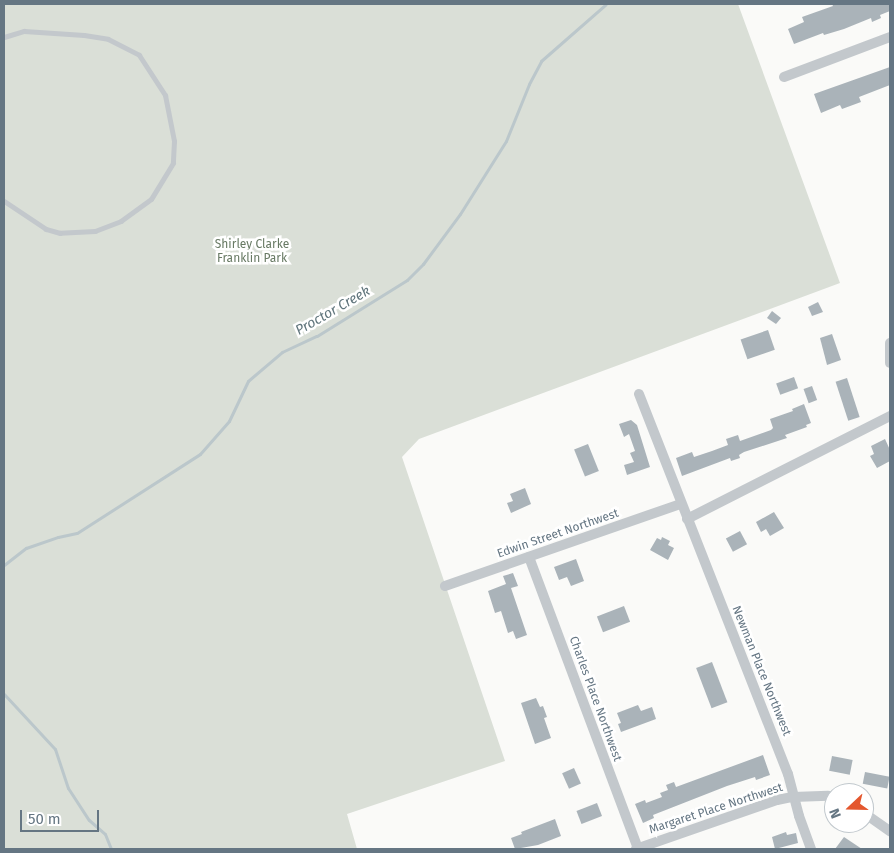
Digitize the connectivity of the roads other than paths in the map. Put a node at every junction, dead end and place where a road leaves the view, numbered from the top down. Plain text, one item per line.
1 (4, 37) edge
2 (890, 38) edge
3 (784, 77) dead end
4 (4, 201) edge
5 (890, 343) edge
6 (890, 363) edge
7 (639, 394) dead end
8 (890, 416) edge
9 (680, 504) junction
10 (688, 519) junction
11 (529, 557) junction
12 (445, 586) dead end
13 (824, 796) edge
14 (793, 797) junction
15 (874, 820) edge
16 (890, 831) edge
17 (637, 849) edge
18 (811, 849) edge

1 - 4 lane
2 - 3 street
5 - 6 street
7 - 9 street, Newman Place Northwest
8 - 10 street
9 - 10 street, Newman Place Northwest
9 - 11 street, Edwin Street Northwest
10 - 14 street, Newman Place Northwest
11 - 12 street, Edwin Street Northwest
11 - 17 street, Charles Place Northwest
13 - 14 street, Margaret Place Northwest
14 - 17 street, Margaret Place Northwest
14 - 18 street, Newman Place Northwest
15 - 16 street

